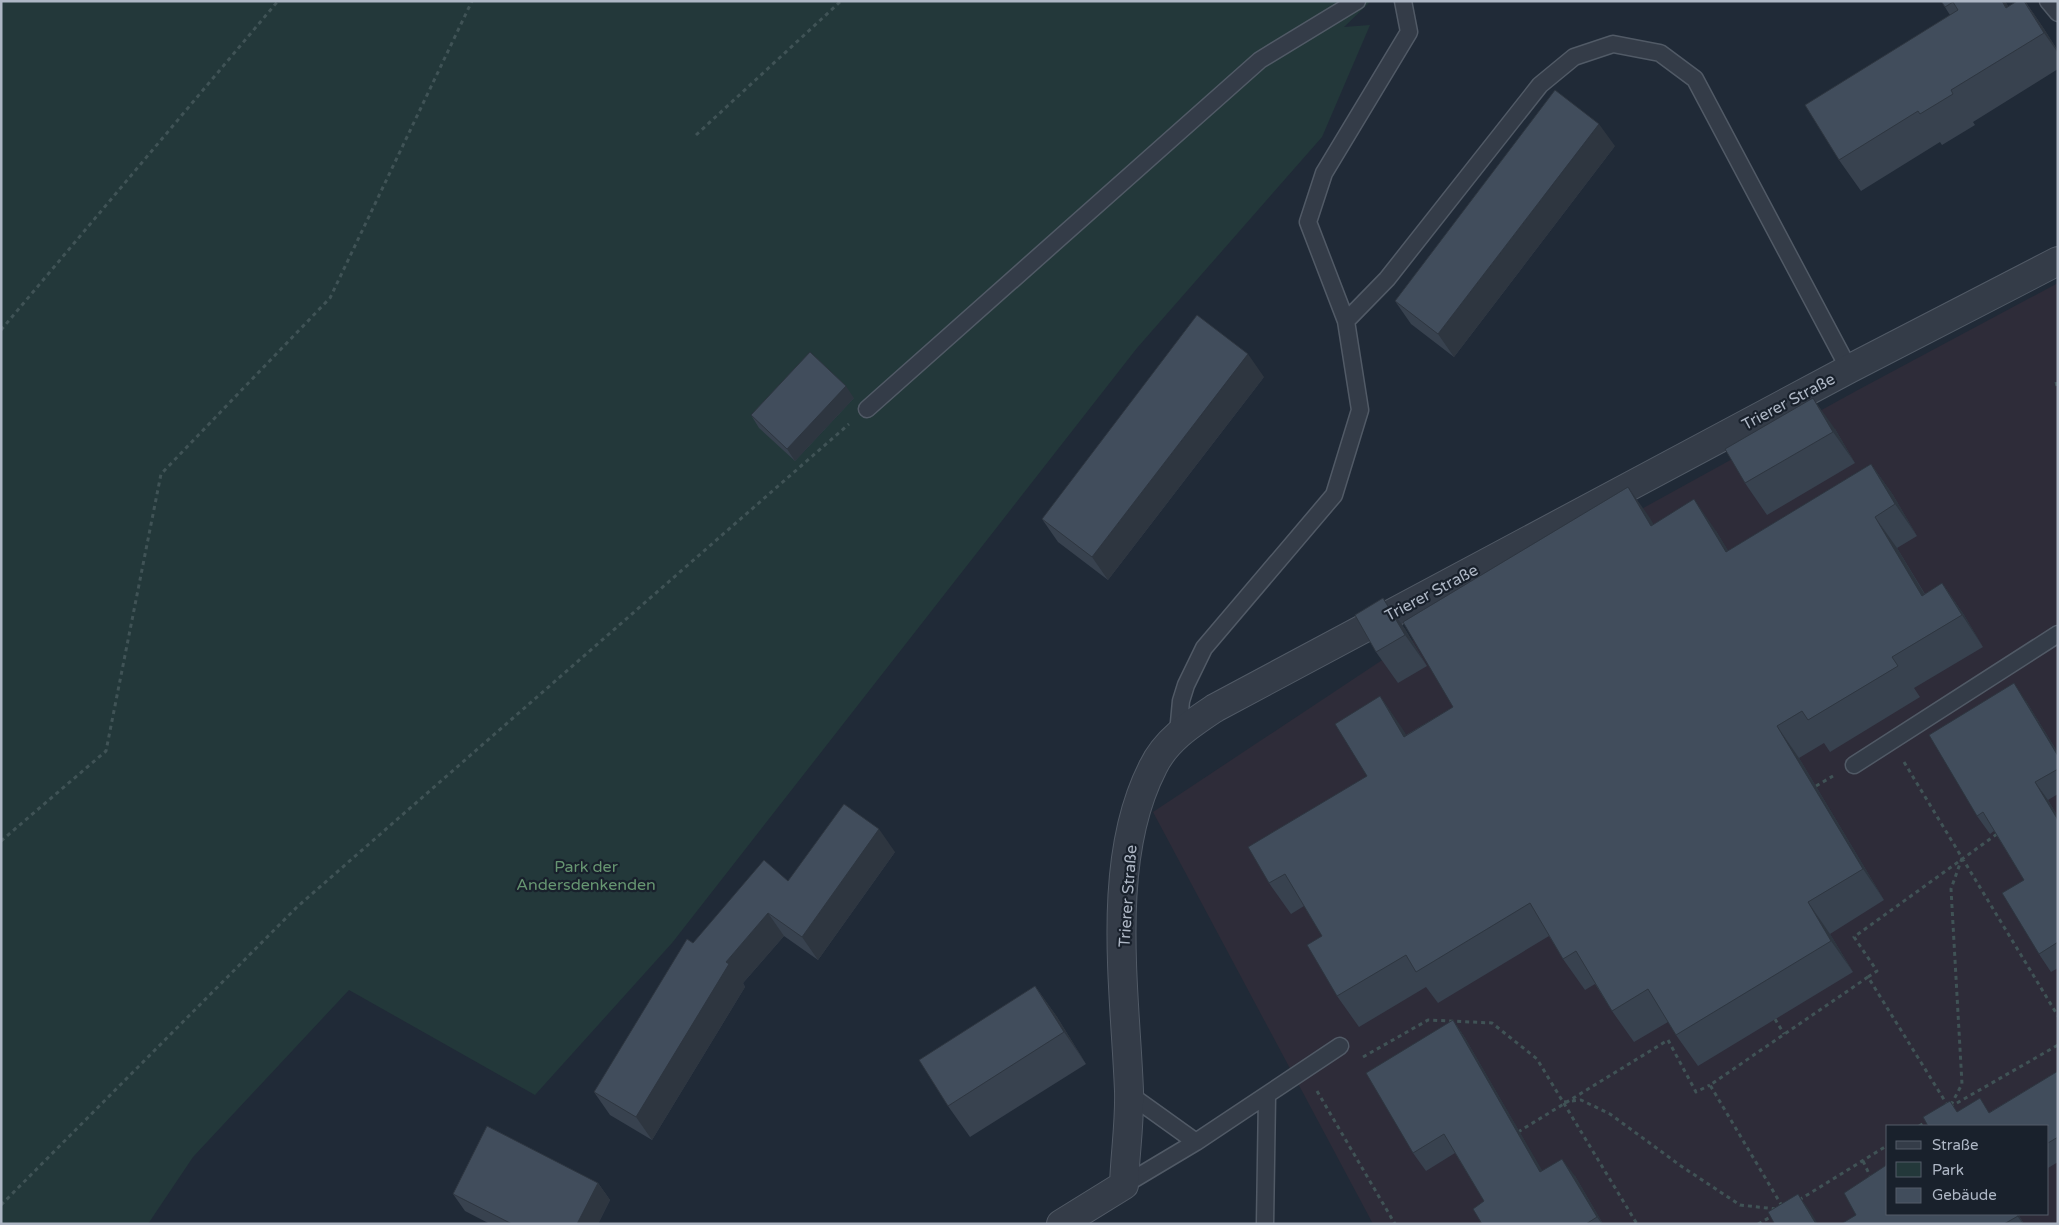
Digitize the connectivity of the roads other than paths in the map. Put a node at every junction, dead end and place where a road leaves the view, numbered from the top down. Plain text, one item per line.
1 (1357, 1) edge
2 (1403, 1) edge
3 (2048, 1) edge
4 (2058, 13) edge
5 (2058, 261) edge
6 (1346, 320) junction
7 (1849, 369) junction
8 (866, 409) road end
9 (2058, 634) edge
10 (1178, 734) junction
11 (1854, 765) dead end
12 (1340, 1046) road end
13 (1129, 1094) junction
14 (1267, 1096) junction
15 (1196, 1142) junction
16 (1124, 1185) junction
17 (1061, 1224) edge
18 (1264, 1224) edge

1 - 8 lane
2 - 6 lane
3 - 4 lane
5 - 7 street, Trierer Straße
6 - 7 lane
6 - 10 lane
7 - 10 street, Trierer Straße
9 - 11 lane
10 - 13 street, Trierer Straße
12 - 14 lane
13 - 15 lane
13 - 16 street, Trierer Straße
14 - 15 lane
14 - 18 lane
15 - 16 lane
16 - 17 street

